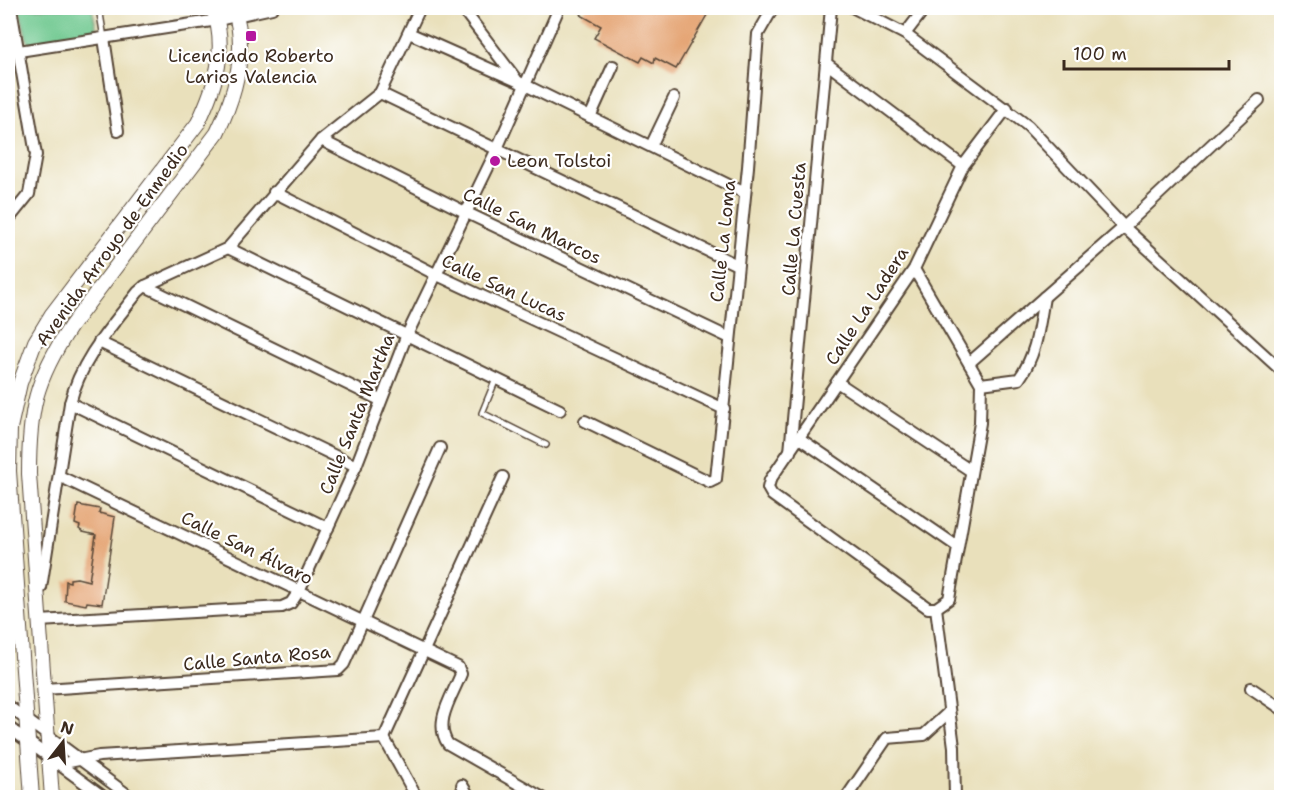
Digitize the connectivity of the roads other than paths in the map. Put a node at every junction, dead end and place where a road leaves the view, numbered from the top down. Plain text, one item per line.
1 (11, 8) edge
2 (99, 8) edge
3 (272, 8) edge
4 (420, 8) edge
5 (462, 8) edge
6 (773, 8) edge
7 (831, 8) edge
8 (854, 8) edge
9 (925, 8) edge
10 (555, 10) edge
11 (236, 12) edge
12 (216, 14) edge
13 (409, 33) junction
14 (905, 34) junction
15 (104, 38) junction
16 (20, 51) junction
17 (826, 63) junction
18 (613, 66) dead end
19 (521, 83) junction
20 (381, 93) junction
21 (674, 98) dead end
22 (1259, 100) dead end
23 (1007, 108) junction
24 (590, 117) junction
25 (118, 131) dead end
26 (321, 140) junction
27 (651, 146) junction
28 (496, 151) junction
29 (963, 166) junction
30 (274, 192) junction
31 (743, 192) junction
32 (467, 213) junction
33 (8, 220) edge
34 (1124, 227) junction
35 (228, 248) junction
36 (737, 265) junction
37 (914, 269) junction
38 (437, 275) junction
39 (145, 286) junction
40 (1044, 297) junction
41 (406, 337) junction
42 (730, 338) junction
43 (99, 342) junction
44 (969, 363) junction
45 (1281, 371) edge
46 (496, 379) junction
47 (837, 382) junction
48 (981, 384) junction
49 (380, 400) junction
50 (70, 403) junction
51 (724, 409) junction
52 (560, 410) dead end
53 (585, 422) dead end
54 (799, 438) junction
55 (546, 445) dead end
56 (440, 448) dead end
57 (790, 453) junction
58 (356, 466) junction
59 (971, 471) junction
60 (59, 476) junction
61 (503, 477) dead end
62 (328, 528) junction
63 (958, 547) junction
64 (299, 591) junction
65 (38, 603) junction
66 (936, 608) junction
67 (39, 621) junction
68 (362, 622) junction
69 (422, 651) junction
70 (1251, 688) dead end
71 (44, 689) junction
72 (8, 706) edge
73 (1281, 709) edge
74 (949, 712) junction
75 (27, 720) junction
76 (8, 727) edge
77 (47, 735) junction
78 (384, 738) junction
79 (28, 743) junction
80 (80, 759) junction
81 (54, 761) junction
82 (462, 785) dead end
83 (32, 798) edge
84 (51, 798) edge
85 (105, 798) edge
86 (132, 798) edge
87 (417, 798) edge
88 (470, 798) edge
89 (543, 798) edge
90 (846, 798) edge
91 (955, 798) edge

1 - 16 street
2 - 15 lane
3 - 11 street
4 - 13 street
5 - 19 street
6 - 31 street, Calle La Loma
7 - 17 street, Calle La Cuesta
8 - 14 street
9 - 14 street
10 - 19 street, Calle Santa Martha
11 - 12 street
11 - 65 street, Avenida Arroyo de Enmedio
12 - 15 street
12 - 75 street, Avenida Arroyo de Enmedio
13 - 19 street
13 - 20 street
14 - 23 street
15 - 16 street
15 - 25 street
16 - 33 street
17 - 29 street
17 - 57 street, Calle La Cuesta
18 - 24 street
19 - 24 street
19 - 28 street, Calle Santa Martha
20 - 26 street
20 - 28 street
21 - 27 street
22 - 34 street
23 - 29 street, Calle La Ladera
23 - 34 street
24 - 27 street
26 - 30 street
26 - 32 street, Calle San Marcos
27 - 31 street
28 - 32 street, Calle Santa Martha
28 - 36 street
29 - 37 street, Calle La Ladera
30 - 35 street
30 - 38 street, Calle San Lucas
31 - 36 street, Calle La Loma
32 - 38 street, Calle Santa Martha
32 - 42 street, Calle San Marcos
34 - 40 street
34 - 45 street
35 - 39 street
35 - 41 street
36 - 42 street, Calle La Loma
37 - 44 street
37 - 47 street, Calle La Ladera
38 - 41 street, Calle Santa Martha
38 - 51 street, Calle San Lucas
39 - 43 street
39 - 49 street
40 - 44 street
40 - 48 street
41 - 46 street
41 - 49 street, Calle Santa Martha
42 - 51 street, Calle La Loma
43 - 50 street
43 - 58 street
44 - 48 street
46 - 52 street
46 - 55 lane
47 - 54 street, Calle La Ladera
47 - 59 street
48 - 59 street
49 - 58 street, Calle Santa Martha
50 - 60 street
50 - 62 street
51 - 53 street, Calle La Loma
54 - 57 street, Calle La Ladera
54 - 63 street
56 - 68 street, Calle Santa Rosa
57 - 66 street, Calle La Ladera
58 - 62 street, Calle Santa Martha
59 - 63 street
60 - 64 street, Calle San Álvaro
60 - 65 street
61 - 69 street
62 - 64 street, Calle Santa Martha
63 - 66 street
64 - 67 street, Calle Santa Martha
64 - 68 street, Calle San Álvaro
65 - 67 street, Avenida Arroyo de Enmedio
66 - 74 street
67 - 71 street, Avenida Arroyo de Enmedio
68 - 69 street, Calle San Álvaro
68 - 71 street, Calle Santa Rosa
69 - 78 street
69 - 89 street, Calle San Álvaro
70 - 73 street
71 - 77 street, Avenida Arroyo de Enmedio
72 - 75 street
74 - 90 street
74 - 91 street
75 - 77 street
75 - 79 street, Avenida Arroyo de Enmedio
76 - 79 street
77 - 80 street
77 - 81 street, Avenida Arroyo de Enmedio
78 - 80 street
78 - 87 street
79 - 81 street
79 - 83 street, Avenida Arroyo de Enmedio
80 - 81 street
80 - 86 street
81 - 84 street, Avenida Arroyo de Enmedio
81 - 85 street
82 - 88 street

